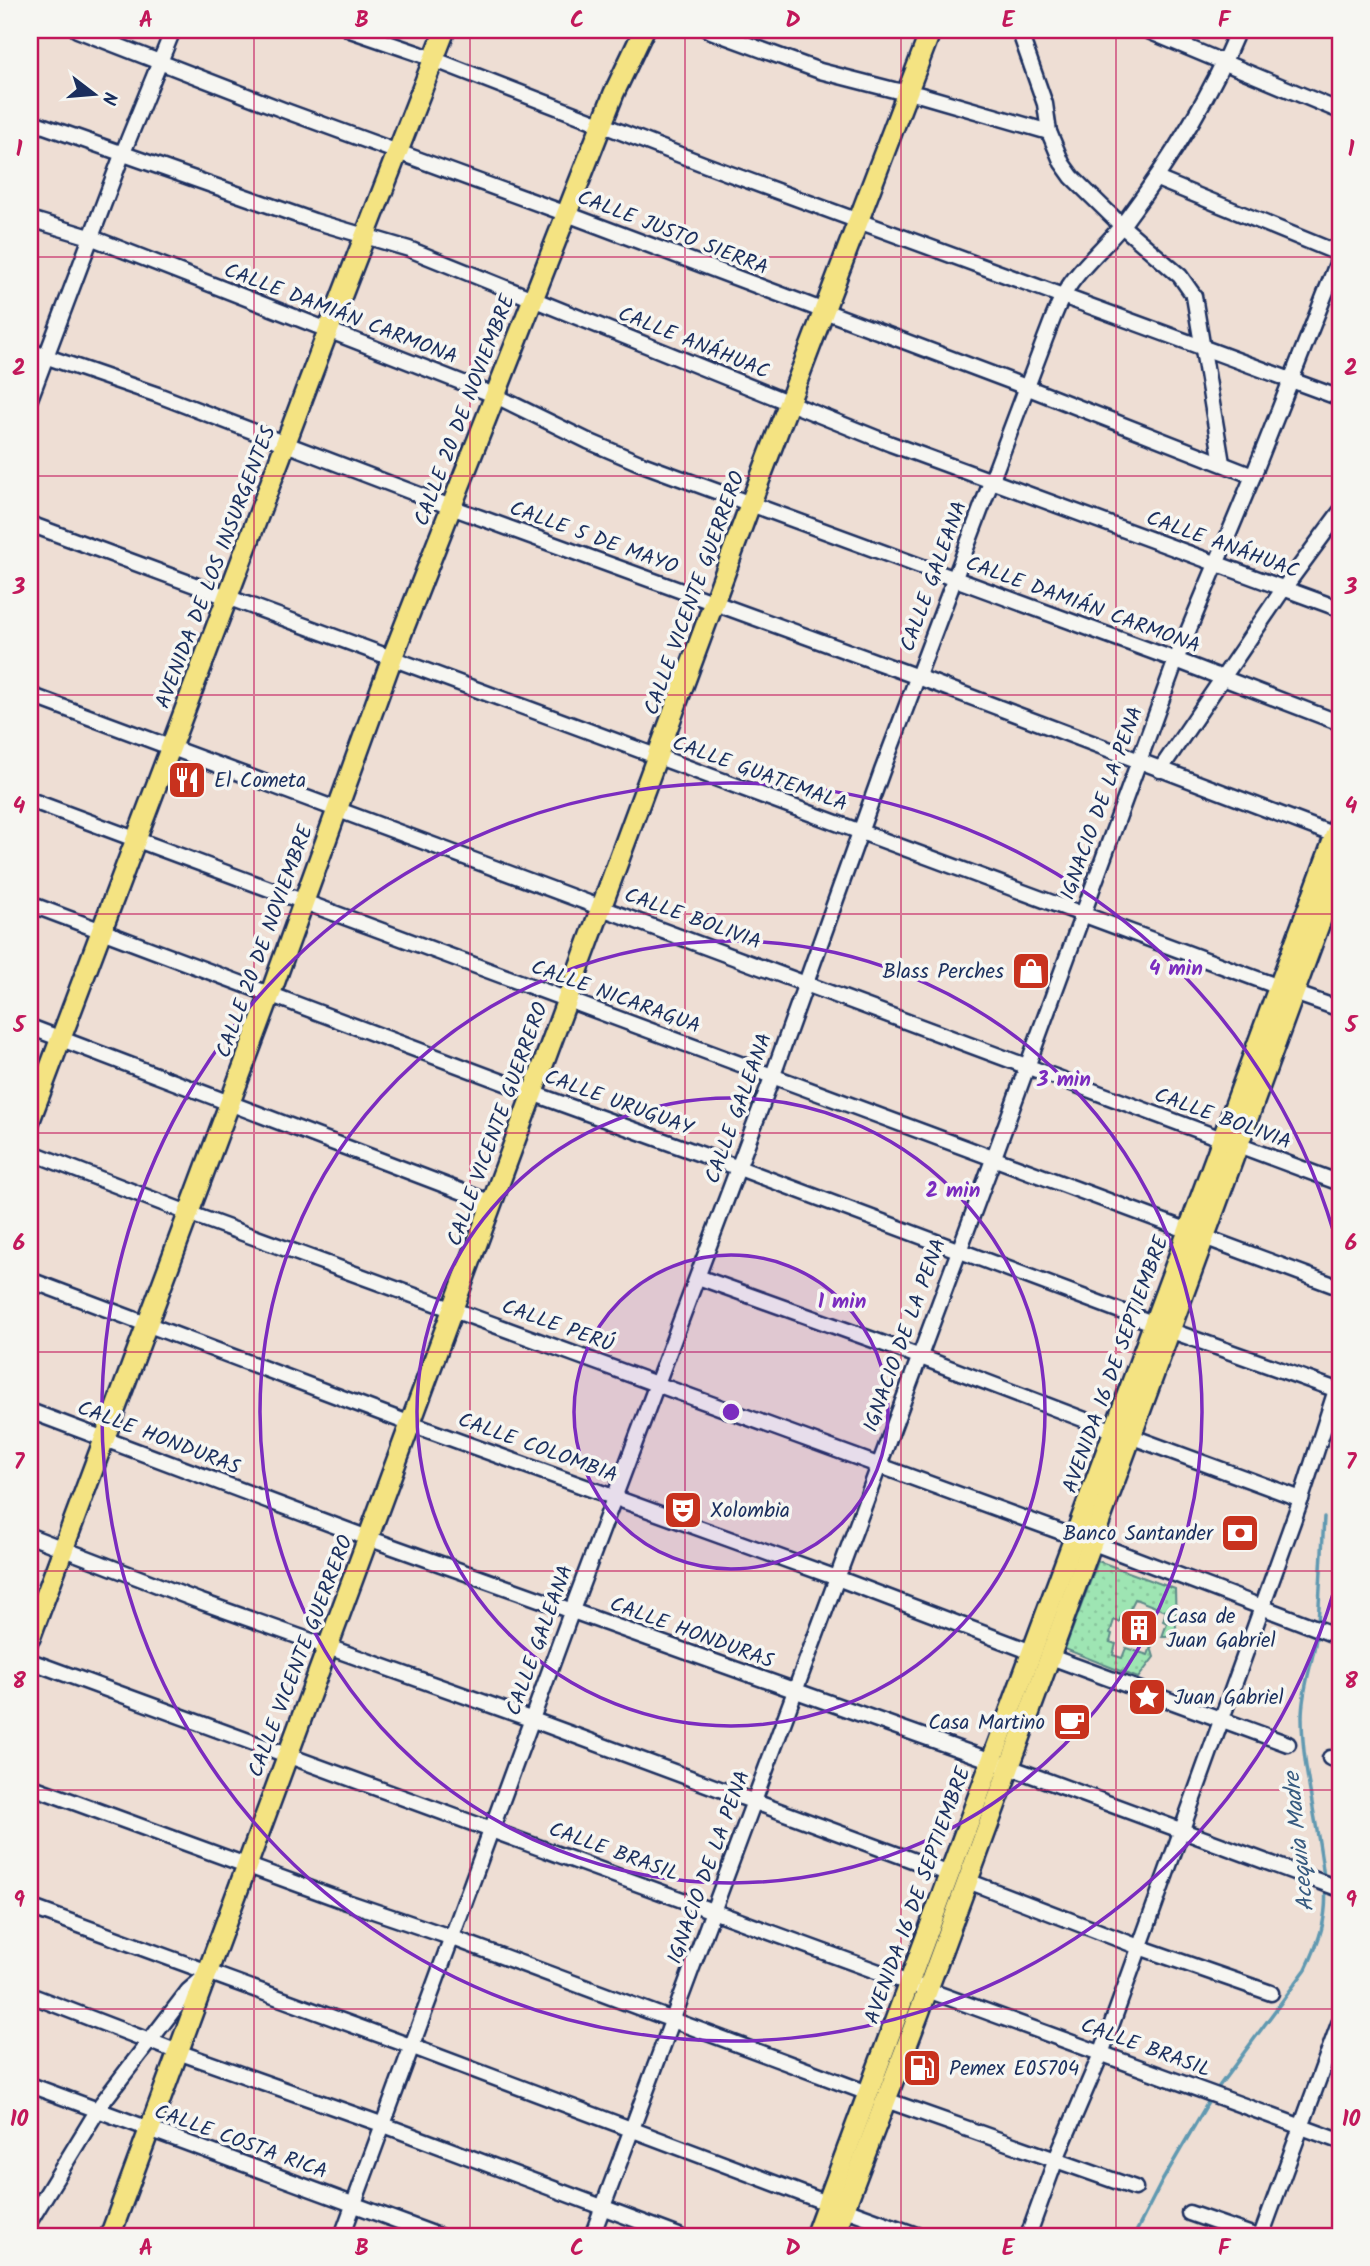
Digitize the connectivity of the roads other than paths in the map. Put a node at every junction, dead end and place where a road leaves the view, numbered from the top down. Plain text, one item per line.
1 (77, 30) edge
2 (173, 30) edge
3 (350, 30) edge
4 (445, 30) edge
5 (645, 30) edge
6 (708, 30) edge
7 (931, 30) edge
8 (1020, 30) edge
9 (1146, 30) edge
10 (1238, 30) edge
11 (434, 60) junction
12 (1224, 62) junction
13 (160, 63) junction
14 (906, 92) junction
15 (1340, 111) edge
16 (30, 121) edge
17 (602, 123) junction
18 (1049, 132) junction
19 (398, 152) junction
20 (122, 155) junction
21 (1157, 179) junction
22 (567, 214) junction
23 (30, 219) edge
24 (858, 219) junction
25 (1122, 226) junction
26 (366, 236) junction
27 (90, 237) junction
28 (1340, 255) edge
29 (1064, 295) junction
30 (532, 300) junction
31 (823, 312) junction
32 (328, 331) junction
33 (1204, 346) junction
34 (30, 351) edge
35 (46, 357) junction
36 (1292, 380) junction
37 (1026, 387) junction
38 (494, 395) junction
39 (1340, 398) edge
40 (30, 399) edge
41 (789, 402) junction
42 (285, 445) junction
43 (1222, 463) junction
44 (1253, 476) junction
45 (990, 481) junction
46 (750, 505) junction
47 (451, 507) junction
48 (1340, 512) edge
49 (30, 524) edge
50 (1216, 565) junction
51 (953, 580) junction
52 (1284, 588) junction
53 (228, 596) junction
54 (714, 604) junction
55 (1340, 609) edge
56 (392, 658) junction
57 (1176, 660) junction
58 (918, 677) junction
59 (1223, 678) junction
60 (30, 695) edge
61 (1340, 723) edge
62 (172, 747) junction
63 (657, 758) junction
64 (1137, 762) junction
65 (1160, 770) junction
66 (30, 800) edge
67 (337, 808) junction
68 (860, 831) junction
69 (1339, 831) edge
70 (135, 840) junction
71 (1340, 868) edge
72 (303, 902) junction
73 (30, 904) edge
74 (601, 907) junction
75 (1082, 914) junction
76 (102, 930) junction
77 (807, 982) junction
78 (1287, 990) junction
79 (270, 995) junction
80 (567, 1000) junction
81 (1340, 1009) edge
82 (30, 1027) edge
83 (59, 1039) junction
84 (1026, 1068) junction
85 (773, 1075) junction
86 (532, 1093) junction
87 (229, 1102) junction
88 (30, 1120) edge
89 (1230, 1142) junction
90 (30, 1149) edge
91 (993, 1157) junction
92 (739, 1168) junction
93 (1340, 1183) edge
94 (492, 1203) junction
95 (188, 1213) junction
96 (1196, 1234) junction
97 (958, 1250) junction
98 (698, 1277) junction
99 (30, 1280) edge
100 (1333, 1285) dead end
101 (453, 1309) junction
102 (147, 1325) junction
103 (1162, 1327) junction
104 (918, 1356) junction
105 (658, 1383) junction
106 (1338, 1390) edge
107 (30, 1411) edge
108 (411, 1424) junction
109 (1122, 1433) junction
110 (104, 1438) junction
111 (878, 1466) junction
112 (615, 1497) junction
113 (1301, 1499) junction
114 (30, 1536) edge
115 (368, 1538) junction
116 (1083, 1539) junction
117 (63, 1549) junction
118 (837, 1578) junction
119 (1262, 1607) junction
120 (572, 1610) junction
121 (1337, 1636) edge
122 (30, 1638) edge
123 (328, 1647) junction
124 (1040, 1654) junction
125 (30, 1661) edge
126 (794, 1691) junction
127 (533, 1720) junction
128 (1221, 1721) junction
129 (1288, 1744) dead end
130 (287, 1755) junction
131 (1000, 1764) junction
132 (30, 1786) edge
133 (755, 1801) junction
134 (492, 1829) junction
135 (1181, 1832) junction
136 (246, 1865) junction
137 (959, 1877) junction
138 (1340, 1889) edge
139 (30, 1907) edge
140 (714, 1910) junction
141 (453, 1938) junction
142 (1139, 1947) junction
143 (205, 1975) junction
144 (908, 1983) junction
145 (927, 1990) junction
146 (1271, 1993) dead end
147 (30, 1995) edge
148 (674, 2019) junction
149 (1340, 2021) edge
150 (149, 2041) junction
151 (413, 2047) junction
152 (178, 2052) junction
153 (1101, 2054) junction
154 (30, 2085) edge
155 (877, 2096) junction
156 (97, 2110) junction
157 (384, 2125) junction
158 (1302, 2126) junction
159 (632, 2129) junction
160 (150, 2130) junction
161 (1340, 2141) edge
162 (1056, 2158) junction
163 (1135, 2188) dead end
164 (354, 2205) junction
165 (836, 2206) junction
166 (602, 2207) junction
167 (1189, 2213) dead end
168 (30, 2221) edge
169 (110, 2236) edge
170 (342, 2236) edge
171 (439, 2236) edge
172 (592, 2236) edge
173 (679, 2236) edge
174 (815, 2236) edge
175 (834, 2236) edge
176 (919, 2236) edge
177 (1028, 2236) edge
178 (1255, 2236) edge
179 (1261, 2236) edge

1 - 13 street, CALLE JUSTO SIERRA
2 - 13 street
3 - 11 street
4 - 11 main road, AVENIDA DE LOS INSURGENTES
5 - 17 main road, CALLE 20 DE NOVIEMBRE
6 - 14 street
7 - 14 main road, CALLE VICENTE GUERRERO
8 - 18 street
9 - 12 street
10 - 12 street, CALLE GALEANA
11 - 17 street
11 - 19 main road, AVENIDA DE LOS INSURGENTES
12 - 15 street
12 - 21 street, CALLE GALEANA
13 - 19 street, CALLE JUSTO SIERRA
13 - 20 street
14 - 18 street
14 - 24 main road, CALLE VICENTE GUERRERO
16 - 20 street, CALLE ANÁHUAC
17 - 22 main road, CALLE 20 DE NOVIEMBRE
17 - 24 street
18 - 25 street
19 - 22 street, CALLE JUSTO SIERRA
19 - 26 main road, AVENIDA DE LOS INSURGENTES
20 - 26 street, CALLE ANÁHUAC
20 - 27 street
21 - 25 street, CALLE GALEANA
21 - 28 street
22 - 30 main road, CALLE 20 DE NOVIEMBRE
22 - 31 street, CALLE JUSTO SIERRA
23 - 27 street, CALLE DAMIÁN CARMONA
24 - 29 street
24 - 31 main road, CALLE VICENTE GUERRERO
25 - 29 street, CALLE GALEANA
25 - 33 street
26 - 30 street, CALLE ANÁHUAC
26 - 32 main road, AVENIDA DE LOS INSURGENTES
27 - 32 street, CALLE DAMIÁN CARMONA
27 - 35 street
28 - 36 street, IGNACIO DE LA PENA
29 - 33 street
29 - 37 street, CALLE GALEANA
30 - 38 main road, CALLE 20 DE NOVIEMBRE
30 - 41 street, CALLE ANÁHUAC
31 - 37 street, CALLE JUSTO SIERRA
31 - 41 main road, CALLE VICENTE GUERRERO
32 - 38 street, CALLE DAMIÁN CARMONA
32 - 42 main road, AVENIDA DE LOS INSURGENTES
33 - 36 street
33 - 43 street
34 - 35 street, CALLE 5 DE MAYO
35 - 40 street
35 - 42 street, CALLE 5 DE MAYO
36 - 39 street
36 - 44 street, IGNACIO DE LA PENA
37 - 43 street, CALLE JUSTO SIERRA
37 - 45 street, CALLE GALEANA
38 - 46 street, CALLE DAMIÁN CARMONA
38 - 47 main road, CALLE 20 DE NOVIEMBRE
41 - 45 street, CALLE ANÁHUAC
41 - 46 main road, CALLE VICENTE GUERRERO
42 - 47 street, CALLE 5 DE MAYO
42 - 53 main road, AVENIDA DE LOS INSURGENTES
43 - 44 street, CALLE JUSTO SIERRA
44 - 50 street, IGNACIO DE LA PENA
45 - 50 street, CALLE ANÁHUAC
45 - 51 street, CALLE GALEANA
46 - 51 street, CALLE DAMIÁN CARMONA
46 - 54 main road, CALLE VICENTE GUERRERO
47 - 54 street, CALLE 5 DE MAYO
47 - 56 main road, CALLE 20 DE NOVIEMBRE
48 - 52 street
49 - 53 street, CALLE GUATEMALA
50 - 52 street, CALLE ANÁHUAC
50 - 57 street, IGNACIO DE LA PENA
51 - 57 street, CALLE DAMIÁN CARMONA
51 - 58 street, CALLE GALEANA
52 - 55 street, CALLE ANÁHUAC
52 - 59 street
53 - 56 street, CALLE GUATEMALA
53 - 62 main road, AVENIDA DE LOS INSURGENTES
54 - 58 street, CALLE 5 DE MAYO
54 - 63 main road, CALLE VICENTE GUERRERO
56 - 63 street, CALLE GUATEMALA
56 - 67 main road, CALLE 20 DE NOVIEMBRE
57 - 59 street, CALLE DAMIÁN CARMONA
57 - 64 street, IGNACIO DE LA PENA
58 - 64 street, CALLE 5 DE MAYO
58 - 68 street, CALLE GALEANA
59 - 61 street, CALLE DAMIÁN CARMONA
59 - 65 street
60 - 62 street, CALLE BOLIVIA
62 - 67 street, CALLE BOLIVIA
62 - 70 main road, AVENIDA DE LOS INSURGENTES
63 - 68 street, CALLE GUATEMALA
63 - 74 main road, CALLE VICENTE GUERRERO
64 - 65 street, CALLE 5 DE MAYO
64 - 75 street, IGNACIO DE LA PENA
65 - 69 street, CALLE 5 DE MAYO
66 - 70 street, CALLE NICARAGUA
67 - 72 main road, CALLE 20 DE NOVIEMBRE
67 - 74 street, CALLE BOLIVIA
68 - 75 street, CALLE GUATEMALA
68 - 77 street, CALLE GALEANA
69 - 78 main road, AVENIDA 16 DE SEPTIEMBRE
70 - 72 street, CALLE NICARAGUA
70 - 76 main road, AVENIDA DE LOS INSURGENTES
71 - 78 main road, AVENIDA 16 DE SEPTIEMBRE
72 - 79 main road, CALLE 20 DE NOVIEMBRE
72 - 80 street, CALLE NICARAGUA
73 - 76 street, CALLE URUGUAY
74 - 77 street, CALLE BOLIVIA
74 - 80 main road, CALLE VICENTE GUERRERO
75 - 78 street, CALLE GUATEMALA
75 - 84 street, IGNACIO DE LA PENA
76 - 79 street, CALLE URUGUAY
76 - 83 main road, AVENIDA DE LOS INSURGENTES
77 - 84 street, CALLE BOLIVIA
77 - 85 street, CALLE GALEANA
78 - 81 street, CALLE GUATEMALA
78 - 89 main road, AVENIDA 16 DE SEPTIEMBRE
79 - 86 street, CALLE URUGUAY
79 - 87 main road, CALLE 20 DE NOVIEMBRE
80 - 85 street, CALLE NICARAGUA
80 - 86 main road, CALLE VICENTE GUERRERO
82 - 83 street
83 - 87 street
83 - 88 main road, AVENIDA DE LOS INSURGENTES
84 - 89 street, CALLE BOLIVIA
84 - 91 street, IGNACIO DE LA PENA
85 - 91 street, CALLE NICARAGUA
85 - 92 street, CALLE GALEANA
86 - 92 street, CALLE URUGUAY
86 - 94 main road, CALLE VICENTE GUERRERO
87 - 94 street
87 - 95 main road, CALLE 20 DE NOVIEMBRE
89 - 93 street, CALLE BOLIVIA
89 - 96 main road, AVENIDA 16 DE SEPTIEMBRE
90 - 95 street, CALLE PERÚ
91 - 96 street, CALLE NICARAGUA
91 - 97 street, IGNACIO DE LA PENA
92 - 97 street, CALLE URUGUAY
92 - 98 street, CALLE GALEANA
94 - 101 main road, CALLE VICENTE GUERRERO
95 - 101 street, CALLE PERÚ
95 - 102 main road, CALLE 20 DE NOVIEMBRE
96 - 100 street, CALLE NICARAGUA
96 - 103 main road, AVENIDA 16 DE SEPTIEMBRE
97 - 103 street, CALLE URUGUAY
97 - 104 street, IGNACIO DE LA PENA
98 - 104 street
98 - 105 street, CALLE GALEANA
99 - 102 street, CALLE COLOMBIA
101 - 105 street, CALLE PERÚ
101 - 108 main road, CALLE VICENTE GUERRERO
102 - 108 street, CALLE COLOMBIA
102 - 110 main road, CALLE 20 DE NOVIEMBRE
103 - 106 street, CALLE URUGUAY
103 - 109 main road, AVENIDA 16 DE SEPTIEMBRE
104 - 109 street
104 - 111 street, IGNACIO DE LA PENA
105 - 111 street, CALLE PERÚ
105 - 112 street, CALLE GALEANA
106 - 113 street
107 - 110 street, CALLE HONDURAS
108 - 112 street, CALLE COLOMBIA
108 - 115 main road, CALLE VICENTE GUERRERO
109 - 113 street
109 - 116 main road, AVENIDA 16 DE SEPTIEMBRE
110 - 115 street, CALLE HONDURAS
110 - 117 main road, CALLE 20 DE NOVIEMBRE
111 - 116 street, CALLE PERÚ
111 - 118 street, IGNACIO DE LA PENA
112 - 118 street, CALLE COLOMBIA
112 - 120 street, CALLE GALEANA
113 - 119 street
114 - 117 street
115 - 120 street, CALLE HONDURAS
115 - 123 main road, CALLE VICENTE GUERRERO
116 - 119 street, CALLE PERÚ
116 - 124 main road, AVENIDA 16 DE SEPTIEMBRE
117 - 122 main road, CALLE 20 DE NOVIEMBRE
117 - 123 street
118 - 124 street, CALLE COLOMBIA
118 - 126 street, IGNACIO DE LA PENA
119 - 121 street, CALLE PERÚ
119 - 128 street
120 - 126 street, CALLE HONDURAS
120 - 127 street, CALLE GALEANA
123 - 127 street
123 - 130 main road, CALLE VICENTE GUERRERO
124 - 128 street, CALLE COLOMBIA
124 - 131 main road, AVENIDA 16 DE SEPTIEMBRE
125 - 130 street, CALLE BRASIL
126 - 131 street, CALLE HONDURAS
126 - 133 street, IGNACIO DE LA PENA
127 - 133 street
127 - 134 street, CALLE GALEANA
128 - 129 street, CALLE COLOMBIA
128 - 135 street
130 - 134 street, CALLE BRASIL
130 - 136 main road, CALLE VICENTE GUERRERO
131 - 135 street, CALLE HONDURAS
131 - 137 main road, AVENIDA 16 DE SEPTIEMBRE
132 - 136 street
133 - 137 street
133 - 140 street, IGNACIO DE LA PENA
134 - 140 street, CALLE BRASIL
134 - 141 street, CALLE GALEANA
135 - 138 street, CALLE HONDURAS
135 - 142 street
136 - 141 street
136 - 143 main road, CALLE VICENTE GUERRERO
137 - 142 street
137 - 144 main road, AVENIDA 16 DE SEPTIEMBRE
137 - 145 main road, AVENIDA 16 DE SEPTIEMBRE
139 - 143 street
140 - 144 street, CALLE BRASIL
140 - 148 street, IGNACIO DE LA PENA
141 - 148 street
141 - 151 street, CALLE GALEANA
142 - 146 street
142 - 153 street
143 - 150 street
143 - 151 street
143 - 152 main road, CALLE VICENTE GUERRERO
144 - 145 street, CALLE BRASIL
144 - 155 main road, AVENIDA 16 DE SEPTIEMBRE
145 - 153 street, CALLE BRASIL
145 - 155 main road, AVENIDA 16 DE SEPTIEMBRE
147 - 150 street
148 - 155 street
148 - 159 street, IGNACIO DE LA PENA
149 - 158 street
150 - 152 street
150 - 156 street
151 - 157 street, CALLE GALEANA
151 - 159 street
152 - 157 street
152 - 160 main road, CALLE VICENTE GUERRERO
153 - 158 street, CALLE BRASIL
153 - 162 street
154 - 156 street, CALLE COSTA RICA
155 - 162 street
155 - 165 main road, AVENIDA 16 DE SEPTIEMBRE
156 - 160 street, CALLE COSTA RICA
156 - 168 street
157 - 164 street, CALLE GALEANA
157 - 166 street
158 - 161 street, CALLE BRASIL
158 - 179 street
159 - 165 street
159 - 166 street, IGNACIO DE LA PENA
160 - 164 street, CALLE COSTA RICA
160 - 169 main road, CALLE VICENTE GUERRERO
162 - 163 street
162 - 177 street
164 - 170 street, CALLE GALEANA
164 - 171 street, CALLE COSTA RICA
165 - 174 main road, AVENIDA 16 DE SEPTIEMBRE
165 - 175 main road, AVENIDA 16 DE SEPTIEMBRE
165 - 176 street
166 - 172 street, IGNACIO DE LA PENA
166 - 173 street
167 - 178 street

